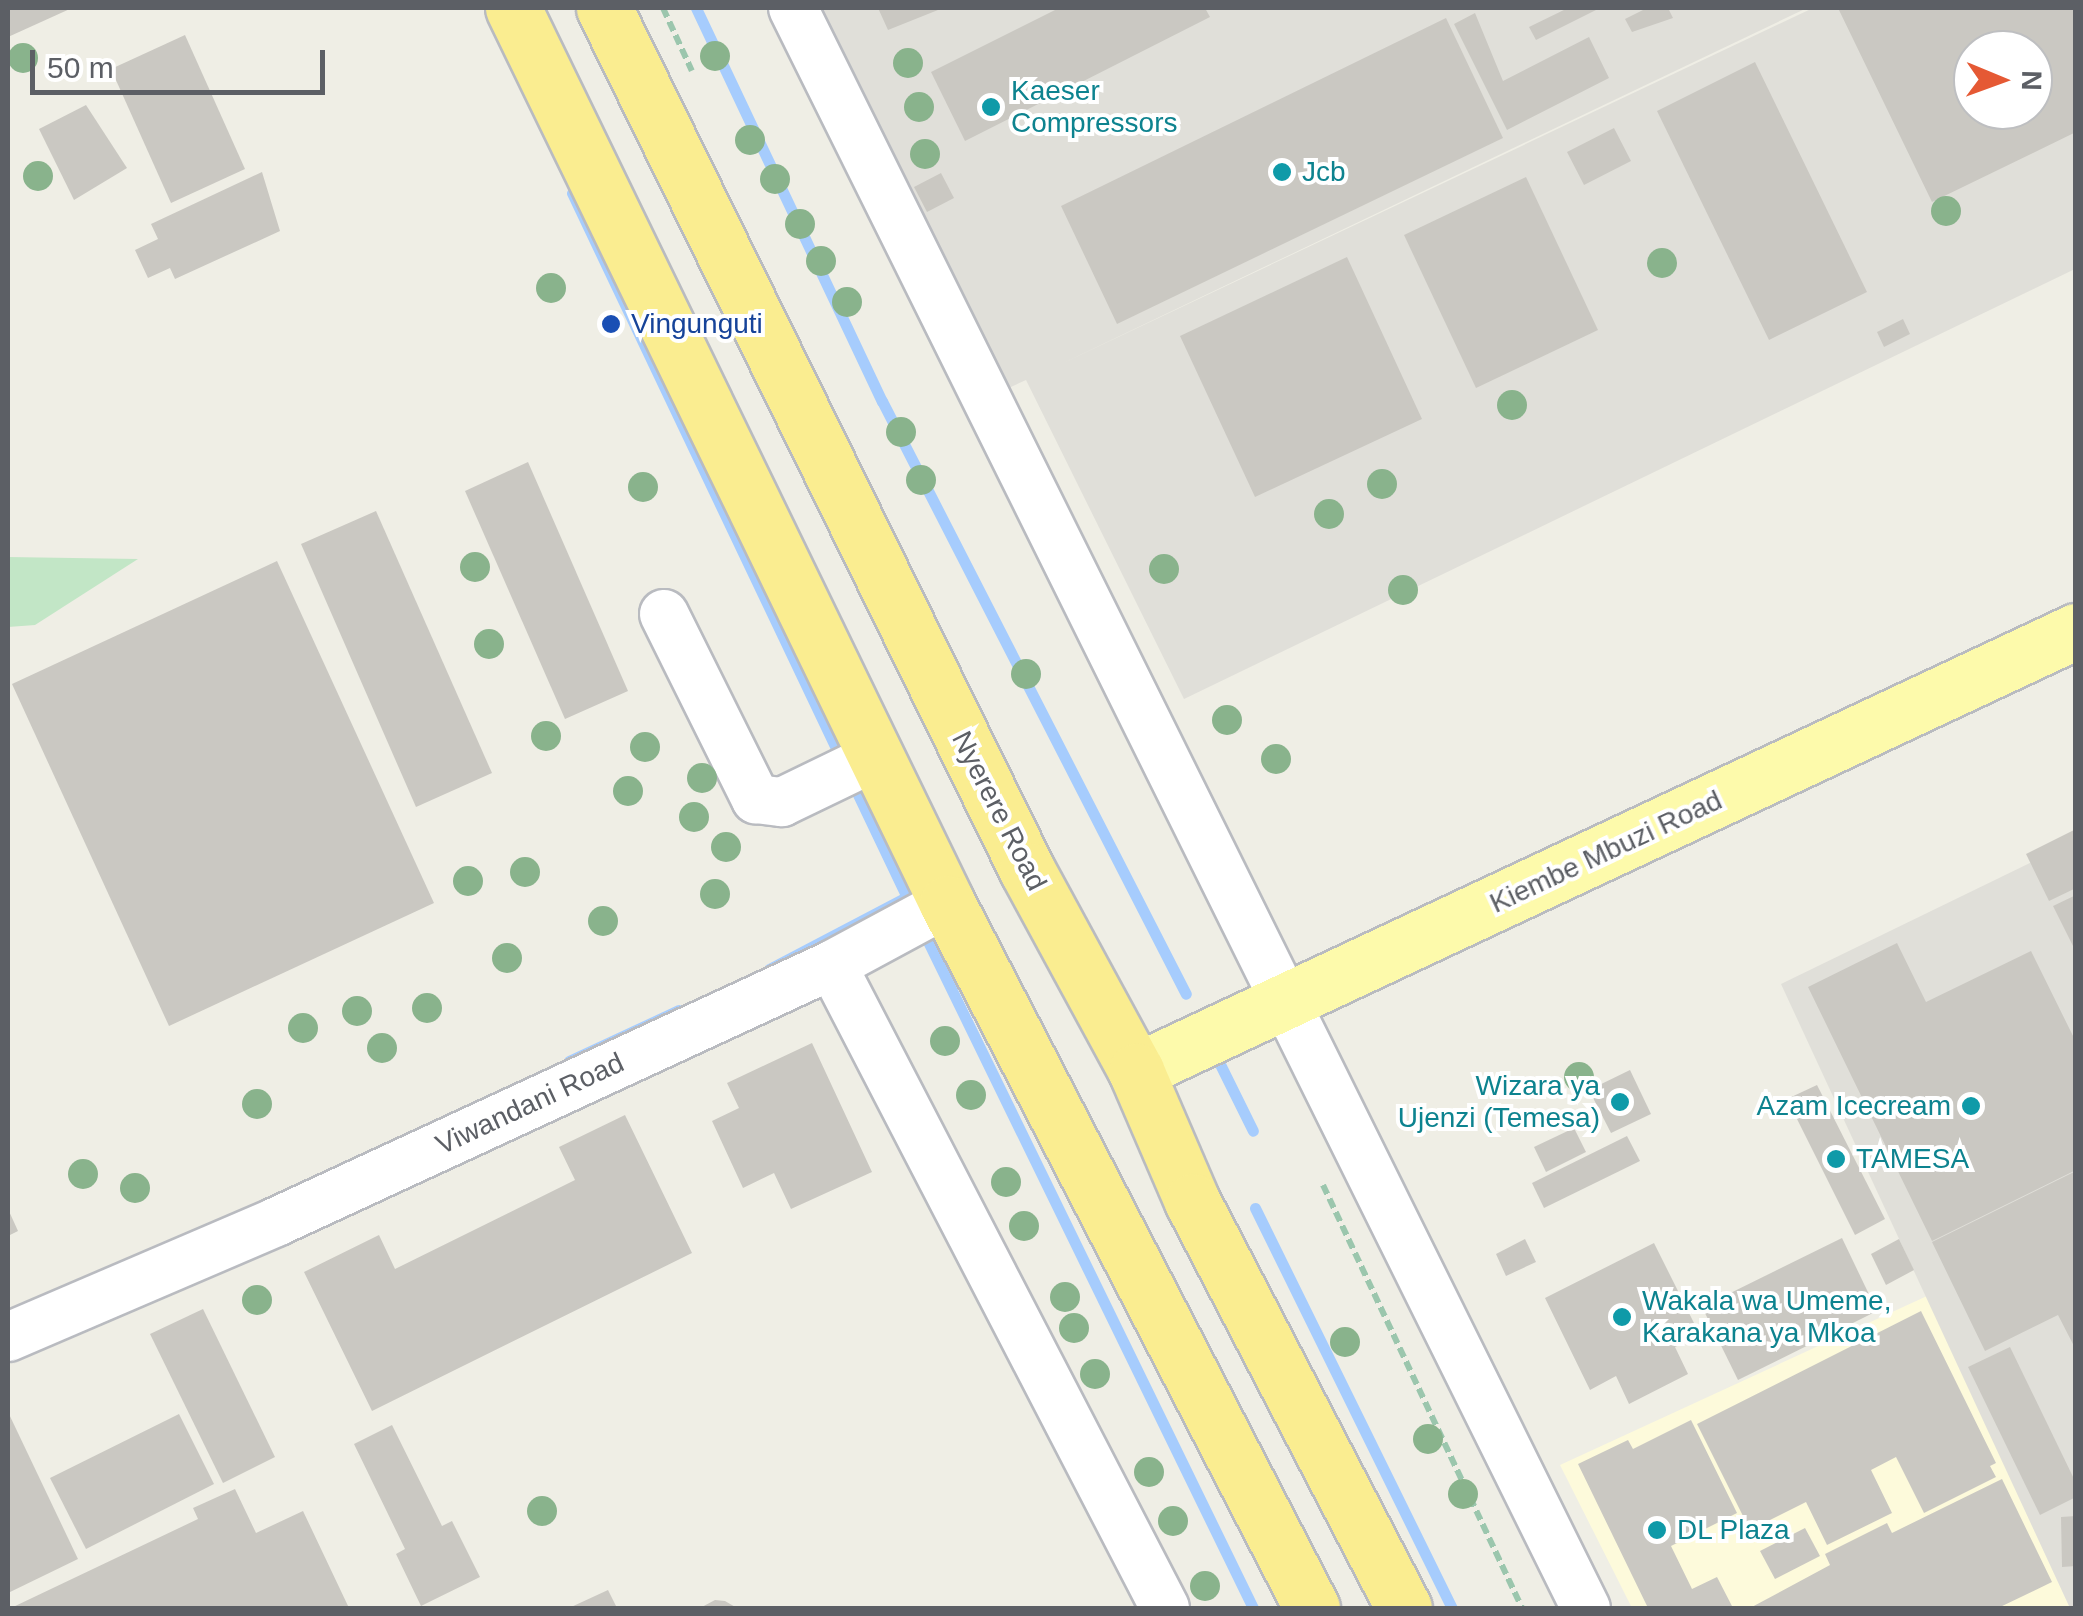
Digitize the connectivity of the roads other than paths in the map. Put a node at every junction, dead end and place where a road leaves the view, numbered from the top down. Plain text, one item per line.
1 (513, 8) edge
2 (604, 8) edge
3 (794, 8) edge
4 (664, 614) dead end
5 (2076, 631) edge
6 (877, 756) junction
7 (948, 903) junction
8 (832, 964) junction
9 (1282, 1004) junction
10 (1136, 1071) junction
11 (8, 1337) edge
12 (1165, 1608) edge
13 (1312, 1608) edge
14 (1404, 1608) edge
15 (1586, 1608) edge

1 - 6 highway
2 - 10 highway, Nyerere Road
3 - 9 street
4 - 6 street
5 - 9 main road, Kiembe Mbuzi Road
6 - 7 highway
7 - 8 street, Viwandani Road
7 - 13 highway
8 - 11 street, Viwandani Road
8 - 12 street
9 - 10 main road, Kiembe Mbuzi Road
9 - 15 street
10 - 14 highway, Nyerere Road

